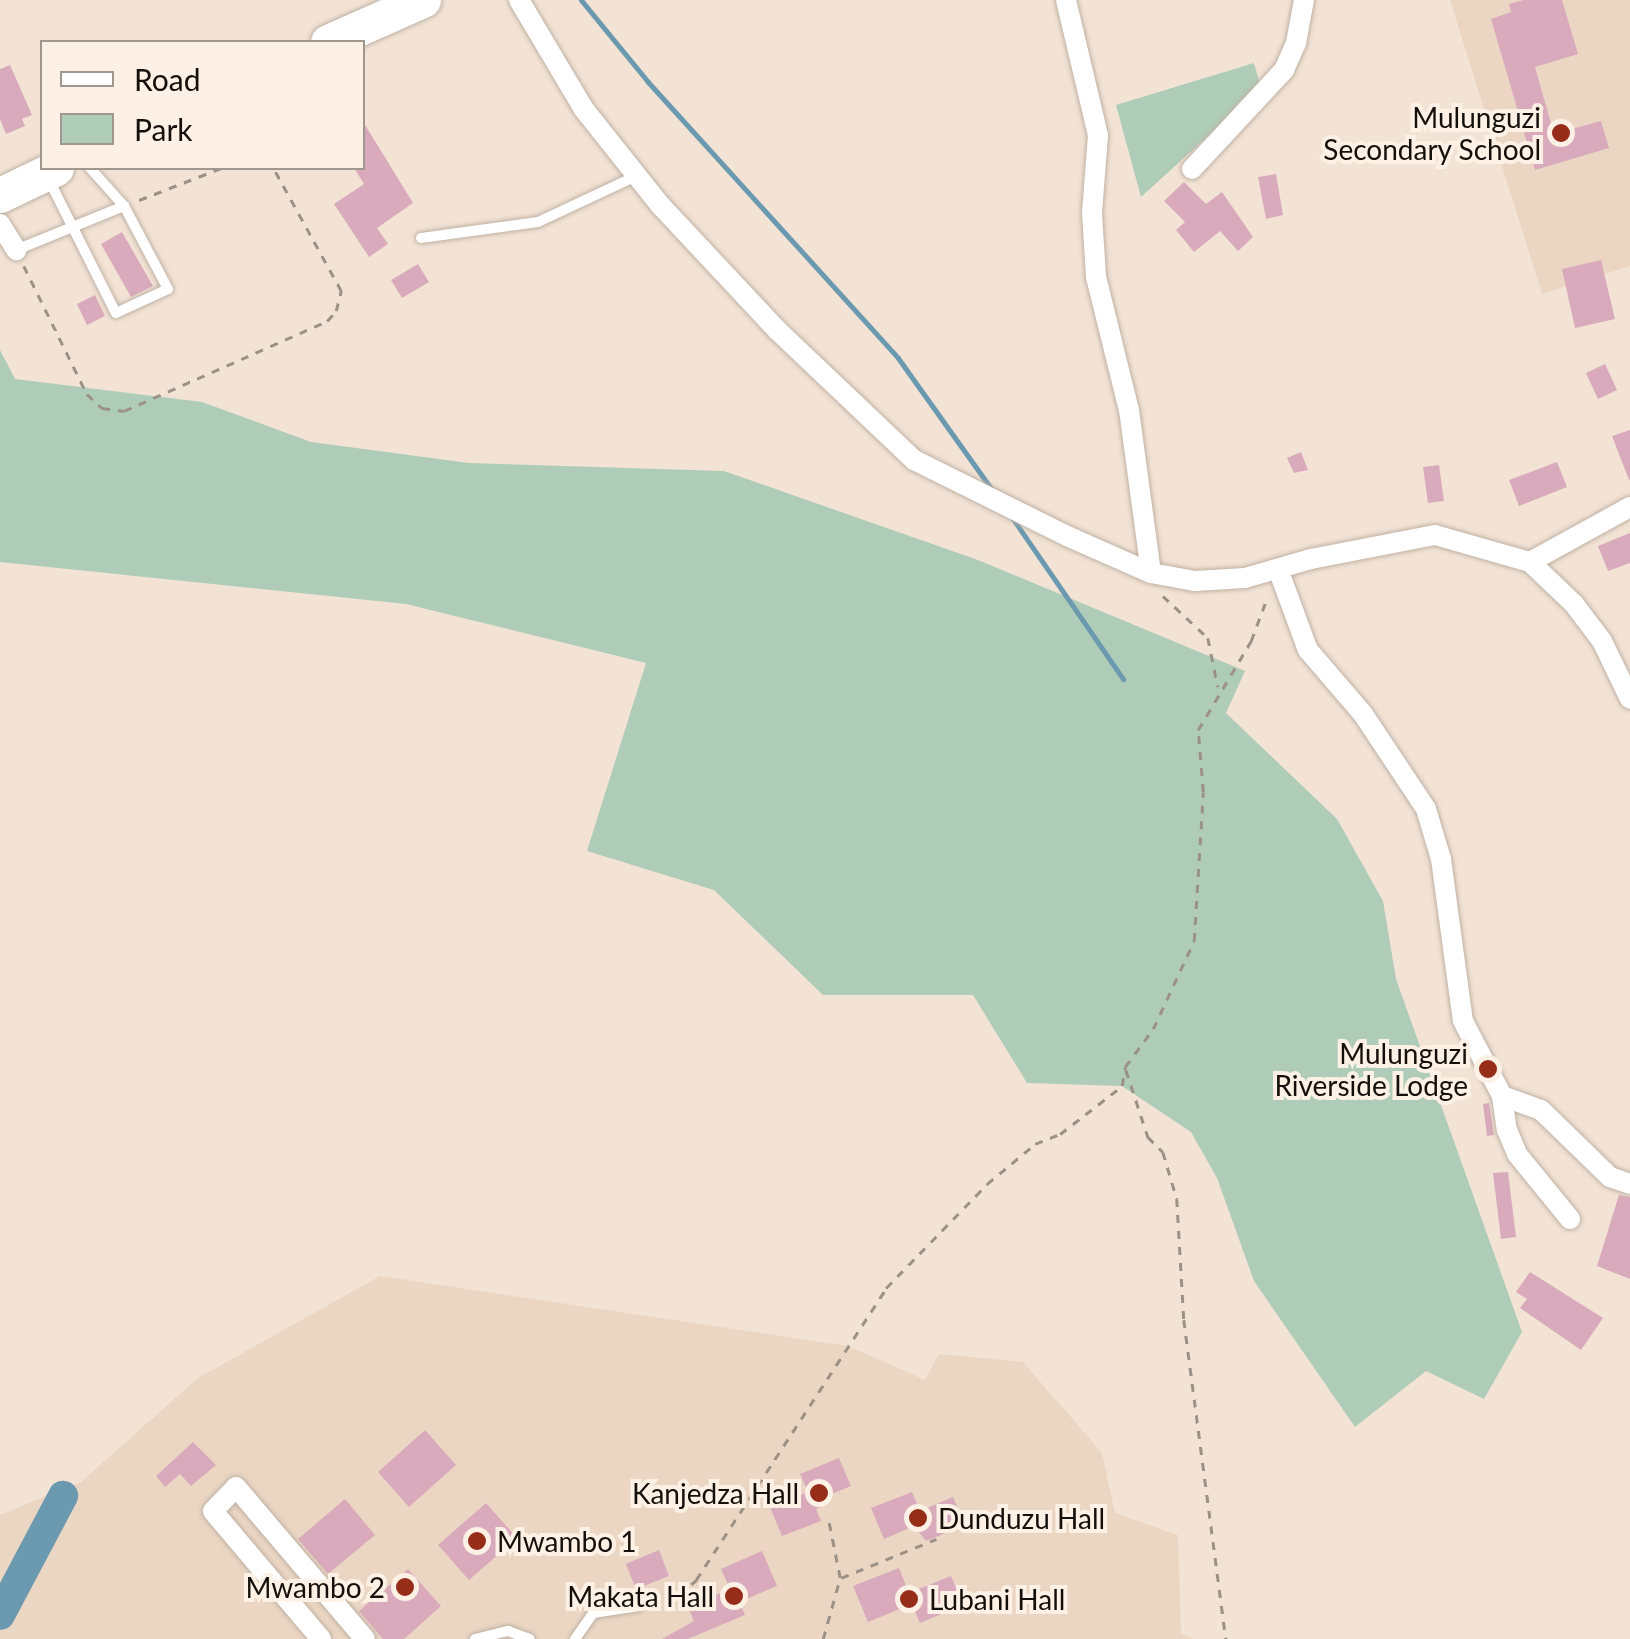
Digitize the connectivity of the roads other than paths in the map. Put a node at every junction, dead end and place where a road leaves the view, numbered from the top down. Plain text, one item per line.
1 (423, 0) edge
2 (519, 0) edge
3 (1066, 0) edge
4 (1304, 0) edge
5 (333, 40) edge
6 (1192, 169) dead end
7 (50, 170) edge
8 (92, 170) edge
9 (637, 176) junction
10 (0, 195) edge
11 (124, 206) junction
12 (0, 224) edge
13 (72, 228) junction
14 (422, 238) dead end
15 (16, 250) joint
16 (1630, 507) edge
17 (1530, 562) junction
18 (1278, 569) junction
19 (1151, 572) junction
20 (1630, 700) edge
21 (1502, 1096) junction
22 (1630, 1184) edge
23 (1570, 1219) dead end
24 (638, 1606) road end
25 (322, 1639) edge
26 (365, 1639) edge
27 (475, 1639) edge
28 (530, 1639) edge
29 (575, 1639) edge

1 - 5 highway
2 - 9 street
3 - 19 street
4 - 6 street
7 - 10 highway
7 - 13 lane
8 - 11 lane
9 - 14 lane
9 - 19 street
11 - 13 lane
11 - 13 lane
12 - 15 street
13 - 15 lane
16 - 17 street
17 - 18 street
17 - 20 street
18 - 19 street
18 - 21 street
21 - 22 street
21 - 23 street
24 - 29 lane
25 - 26 street
27 - 28 lane

